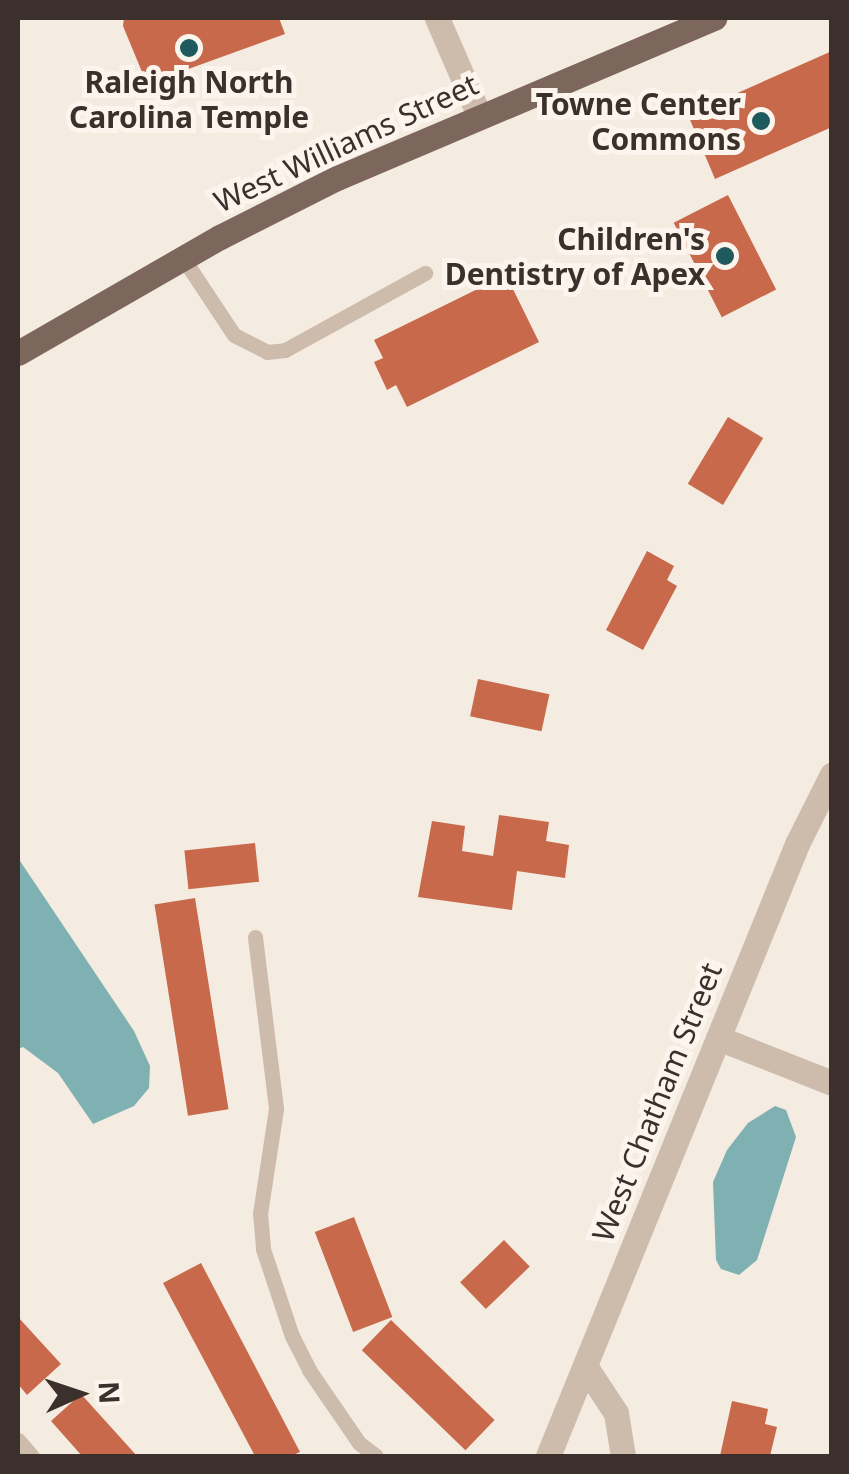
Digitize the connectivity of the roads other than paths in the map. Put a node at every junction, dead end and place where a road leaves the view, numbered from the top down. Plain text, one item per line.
1 (437, 18) edge
2 (714, 18) edge
3 (480, 115) junction
4 (183, 258) junction
5 (424, 273) dead end
6 (18, 353) edge
7 (832, 774) edge
8 (255, 937) dead end
9 (718, 1038) junction
10 (832, 1083) edge
11 (585, 1366) junction
12 (18, 1440) edge
13 (32, 1456) edge
14 (376, 1456) edge
15 (548, 1456) edge
16 (623, 1456) edge

1 - 3 street
2 - 3 main road, West Williams Street
3 - 4 main road, West Williams Street
4 - 5 lane
4 - 6 main road, West Williams Street
7 - 9 street, West Chatham Street
8 - 14 lane
9 - 10 street
9 - 11 street, West Chatham Street
11 - 15 street, West Chatham Street
11 - 16 street
12 - 13 lane

